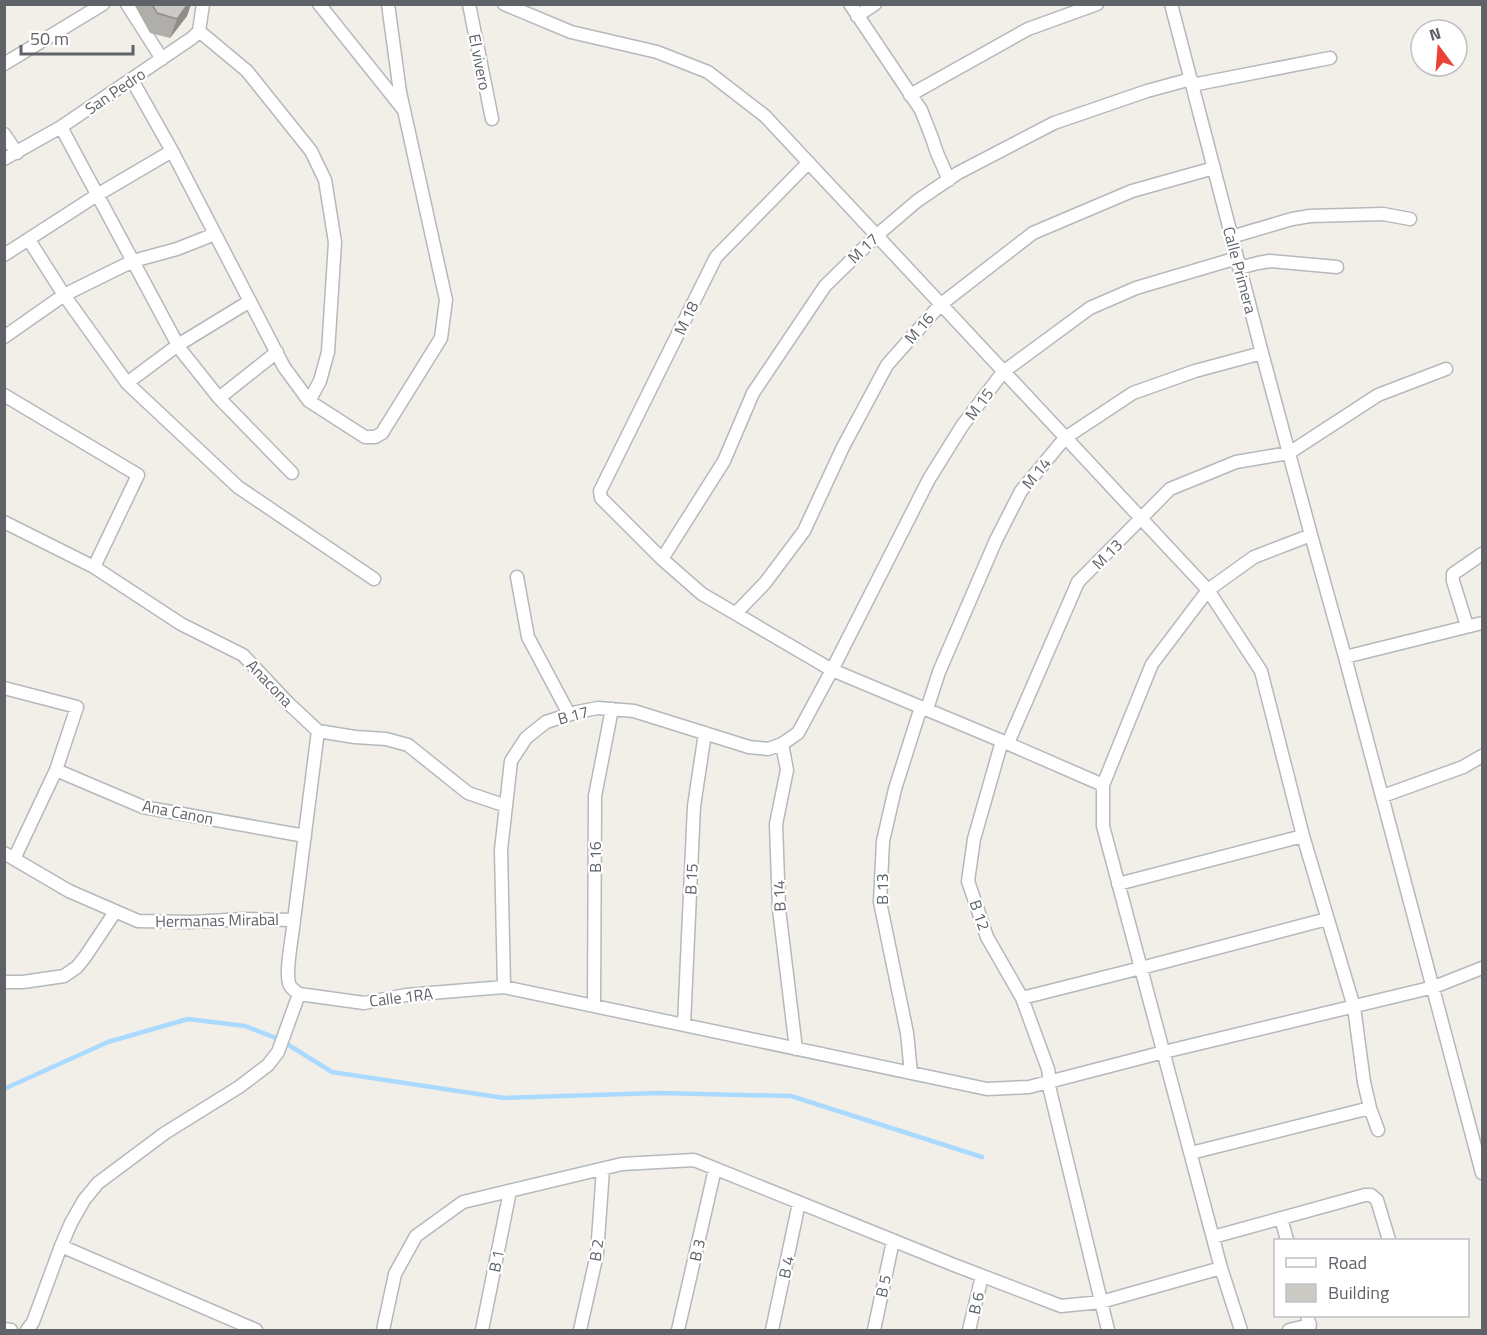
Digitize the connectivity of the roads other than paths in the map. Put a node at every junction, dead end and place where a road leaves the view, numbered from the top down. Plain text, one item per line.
1 (103, 4) edge
2 (127, 4) edge
3 (203, 4) edge
4 (319, 4) edge
5 (388, 4) edge
6 (469, 4) edge
7 (504, 4) edge
8 (850, 4) edge
9 (875, 4) edge
10 (1097, 4) edge
11 (1171, 4) edge
12 (857, 16) junction
13 (199, 31) junction
14 (1330, 58) dead end
15 (162, 59) junction
16 (4, 64) edge
17 (132, 80) junction
18 (1191, 82) junction
19 (910, 95) junction
20 (404, 111) junction
21 (492, 119) dead end
22 (62, 127) junction
23 (4, 134) edge
24 (172, 151) junction
25 (16, 153) junction
26 (4, 159) edge
27 (808, 163) junction
28 (1214, 168) junction
29 (949, 180) junction
30 (97, 195) junction
31 (1410, 219) dead end
32 (215, 234) junction
33 (876, 236) junction
34 (1231, 237) junction
35 (29, 240) junction
36 (4, 255) edge
37 (133, 261) junction
38 (1238, 263) junction
39 (1336, 267) dead end
40 (64, 295) junction
41 (250, 301) junction
42 (940, 305) junction
43 (4, 337) edge
44 (178, 345) junction
45 (277, 352) junction
46 (1262, 353) junction
47 (1446, 369) dead end
48 (1003, 372) junction
49 (127, 383) junction
50 (4, 395) edge
51 (219, 398) junction
52 (309, 401) junction
53 (1065, 438) junction
54 (1289, 453) junction
55 (292, 473) dead end
56 (1142, 518) junction
57 (4, 522) edge
58 (1311, 535) junction
59 (1482, 554) edge
60 (662, 559) junction
61 (94, 567) junction
62 (517, 577) dead end
63 (374, 579) dead end
64 (1208, 590) junction
65 (736, 613) junction
66 (1482, 623) edge
67 (1467, 626) junction
68 (1346, 657) junction
69 (832, 670) junction
70 (4, 688) edge
71 (924, 708) junction
72 (612, 709) junction
73 (569, 714) junction
74 (318, 731) junction
75 (705, 733) junction
76 (1005, 742) junction
77 (782, 744) junction
78 (1482, 756) edge
79 (56, 770) junction
80 (1103, 785) junction
81 (1383, 796) junction
82 (506, 806) junction
83 (305, 836) junction
84 (1303, 836) junction
85 (9, 856) edge
86 (1118, 884) junction
87 (115, 912) junction
88 (1327, 919) junction
89 (294, 920) junction
90 (1141, 968) junction
91 (1482, 968) edge
92 (4, 982) edge
93 (504, 987) junction
94 (1434, 987) junction
95 (298, 994) junction
96 (1022, 998) junction
97 (594, 1006) junction
98 (1354, 1007) junction
99 (684, 1025) junction
100 (796, 1049) junction
101 (1164, 1052) junction
102 (911, 1073) junction
103 (1049, 1082) junction
104 (1370, 1108) junction
105 (1378, 1130) dead end
106 (1191, 1154) junction
107 (603, 1169) junction
108 (715, 1169) junction
109 (1482, 1173) edge
110 (510, 1191) junction
111 (799, 1203) junction
112 (1281, 1218) junction
113 (1213, 1237) junction
114 (1287, 1239) edge
115 (1389, 1239) edge
116 (893, 1240) junction
117 (61, 1246) junction
118 (1221, 1268) junction
119 (982, 1276) junction
120 (1101, 1302) junction
121 (1310, 1324) edge
122 (4, 1329) edge
123 (11, 1330) edge
124 (27, 1330) edge
125 (256, 1330) edge
126 (383, 1330) edge
127 (482, 1330) edge
128 (580, 1330) edge
129 (678, 1330) edge
130 (772, 1330) edge
131 (874, 1330) edge
132 (969, 1330) edge
133 (1108, 1330) edge
134 (1241, 1330) edge
135 (1289, 1330) edge

1 - 16 street
2 - 15 street
3 - 13 street
4 - 20 street
5 - 20 street
6 - 21 street, El vivero
7 - 27 street
8 - 12 street
9 - 12 street
10 - 19 street
11 - 18 street, Calle Primera
12 - 19 street
13 - 15 street, San Pedro
13 - 52 street
14 - 18 street, M 17
15 - 17 street, San Pedro
17 - 22 street, San Pedro
17 - 24 street
18 - 28 street, Calle Primera
18 - 29 street, M 17
19 - 29 street
20 - 52 street
22 - 25 street, San Pedro
22 - 30 street
23 - 25 street
24 - 30 street
24 - 32 street
25 - 26 street, San Pedro
27 - 33 street
27 - 60 street, M 18
28 - 34 street, Calle Primera
28 - 42 street, M 16
29 - 33 street, M 17
30 - 35 street
30 - 37 street
31 - 34 street
32 - 37 street
32 - 41 street
33 - 42 street
33 - 60 street, M 17
34 - 38 street, Calle Primera
35 - 36 street
35 - 40 street
37 - 40 street
37 - 44 street
38 - 39 street, M 15
38 - 46 street, Calle Primera
38 - 48 street, M 15
40 - 43 street
40 - 49 street
41 - 44 street
41 - 45 street
42 - 48 street
42 - 65 street, M 16
44 - 49 street
44 - 51 street
45 - 51 street
45 - 52 street
46 - 53 street, M 14
46 - 54 street, Calle Primera
47 - 54 street
48 - 53 street
48 - 69 street, M 15
49 - 63 street
50 - 61 street
51 - 55 street
53 - 56 street
53 - 71 street, M 14
54 - 56 street, M 13
54 - 58 street, Calle Primera
56 - 64 street
56 - 76 street, M 13
57 - 61 street, Anacona
58 - 64 street
58 - 68 street, Calle Primera
59 - 67 street
60 - 65 street
61 - 74 street, Anacona
62 - 73 street
64 - 80 street
64 - 84 street
65 - 69 street
66 - 67 street
67 - 68 street
68 - 81 street, Calle Primera
69 - 71 street
69 - 77 street
70 - 79 street
71 - 76 street
71 - 102 street, B 13
72 - 73 street, B 17
72 - 75 street, B 17
72 - 97 street, B 16
73 - 82 street, B 17
74 - 82 street
74 - 83 street
75 - 77 street, B 17
75 - 99 street, B 15
76 - 80 street
76 - 96 street, B 12
77 - 100 street, B 14
78 - 81 street
79 - 83 street, Ana Canon
79 - 85 street
80 - 86 street
81 - 94 street, Calle Primera
82 - 93 street, B 17
83 - 89 street
84 - 86 street
84 - 88 street
85 - 87 street, Hermanas Mirabal
86 - 90 street
87 - 89 street, Hermanas Mirabal
87 - 92 street
88 - 90 street
88 - 98 street
89 - 95 street, Hermanas Mirabal
90 - 96 street
90 - 101 street
91 - 94 street, Calle 1RA
93 - 95 street, Calle 1RA
93 - 97 street, Calle 1RA
94 - 98 street, Calle 1RA
94 - 109 street, Calle Primera
95 - 117 street
96 - 103 street, B 12
97 - 99 street, Calle 1RA
98 - 101 street, Calle 1RA
98 - 104 street
99 - 100 street, Calle 1RA
100 - 102 street, Calle 1RA
101 - 103 street, Calle 1RA
101 - 106 street
102 - 103 street, Calle 1RA
103 - 120 street, B 12
104 - 105 street
104 - 106 street
106 - 113 street
107 - 108 street
107 - 110 street
107 - 128 street, B 2
108 - 111 street
108 - 129 street, B 3
110 - 126 street
110 - 127 street, B 1
111 - 116 street
111 - 130 street, B 4
112 - 113 street
112 - 114 street
112 - 115 street
113 - 118 street
116 - 119 street
116 - 131 street, B 5
117 - 124 street
117 - 125 street
118 - 120 street
118 - 134 street
119 - 120 street
119 - 132 street, B 6
120 - 133 street, B 12
121 - 135 street
122 - 123 street

